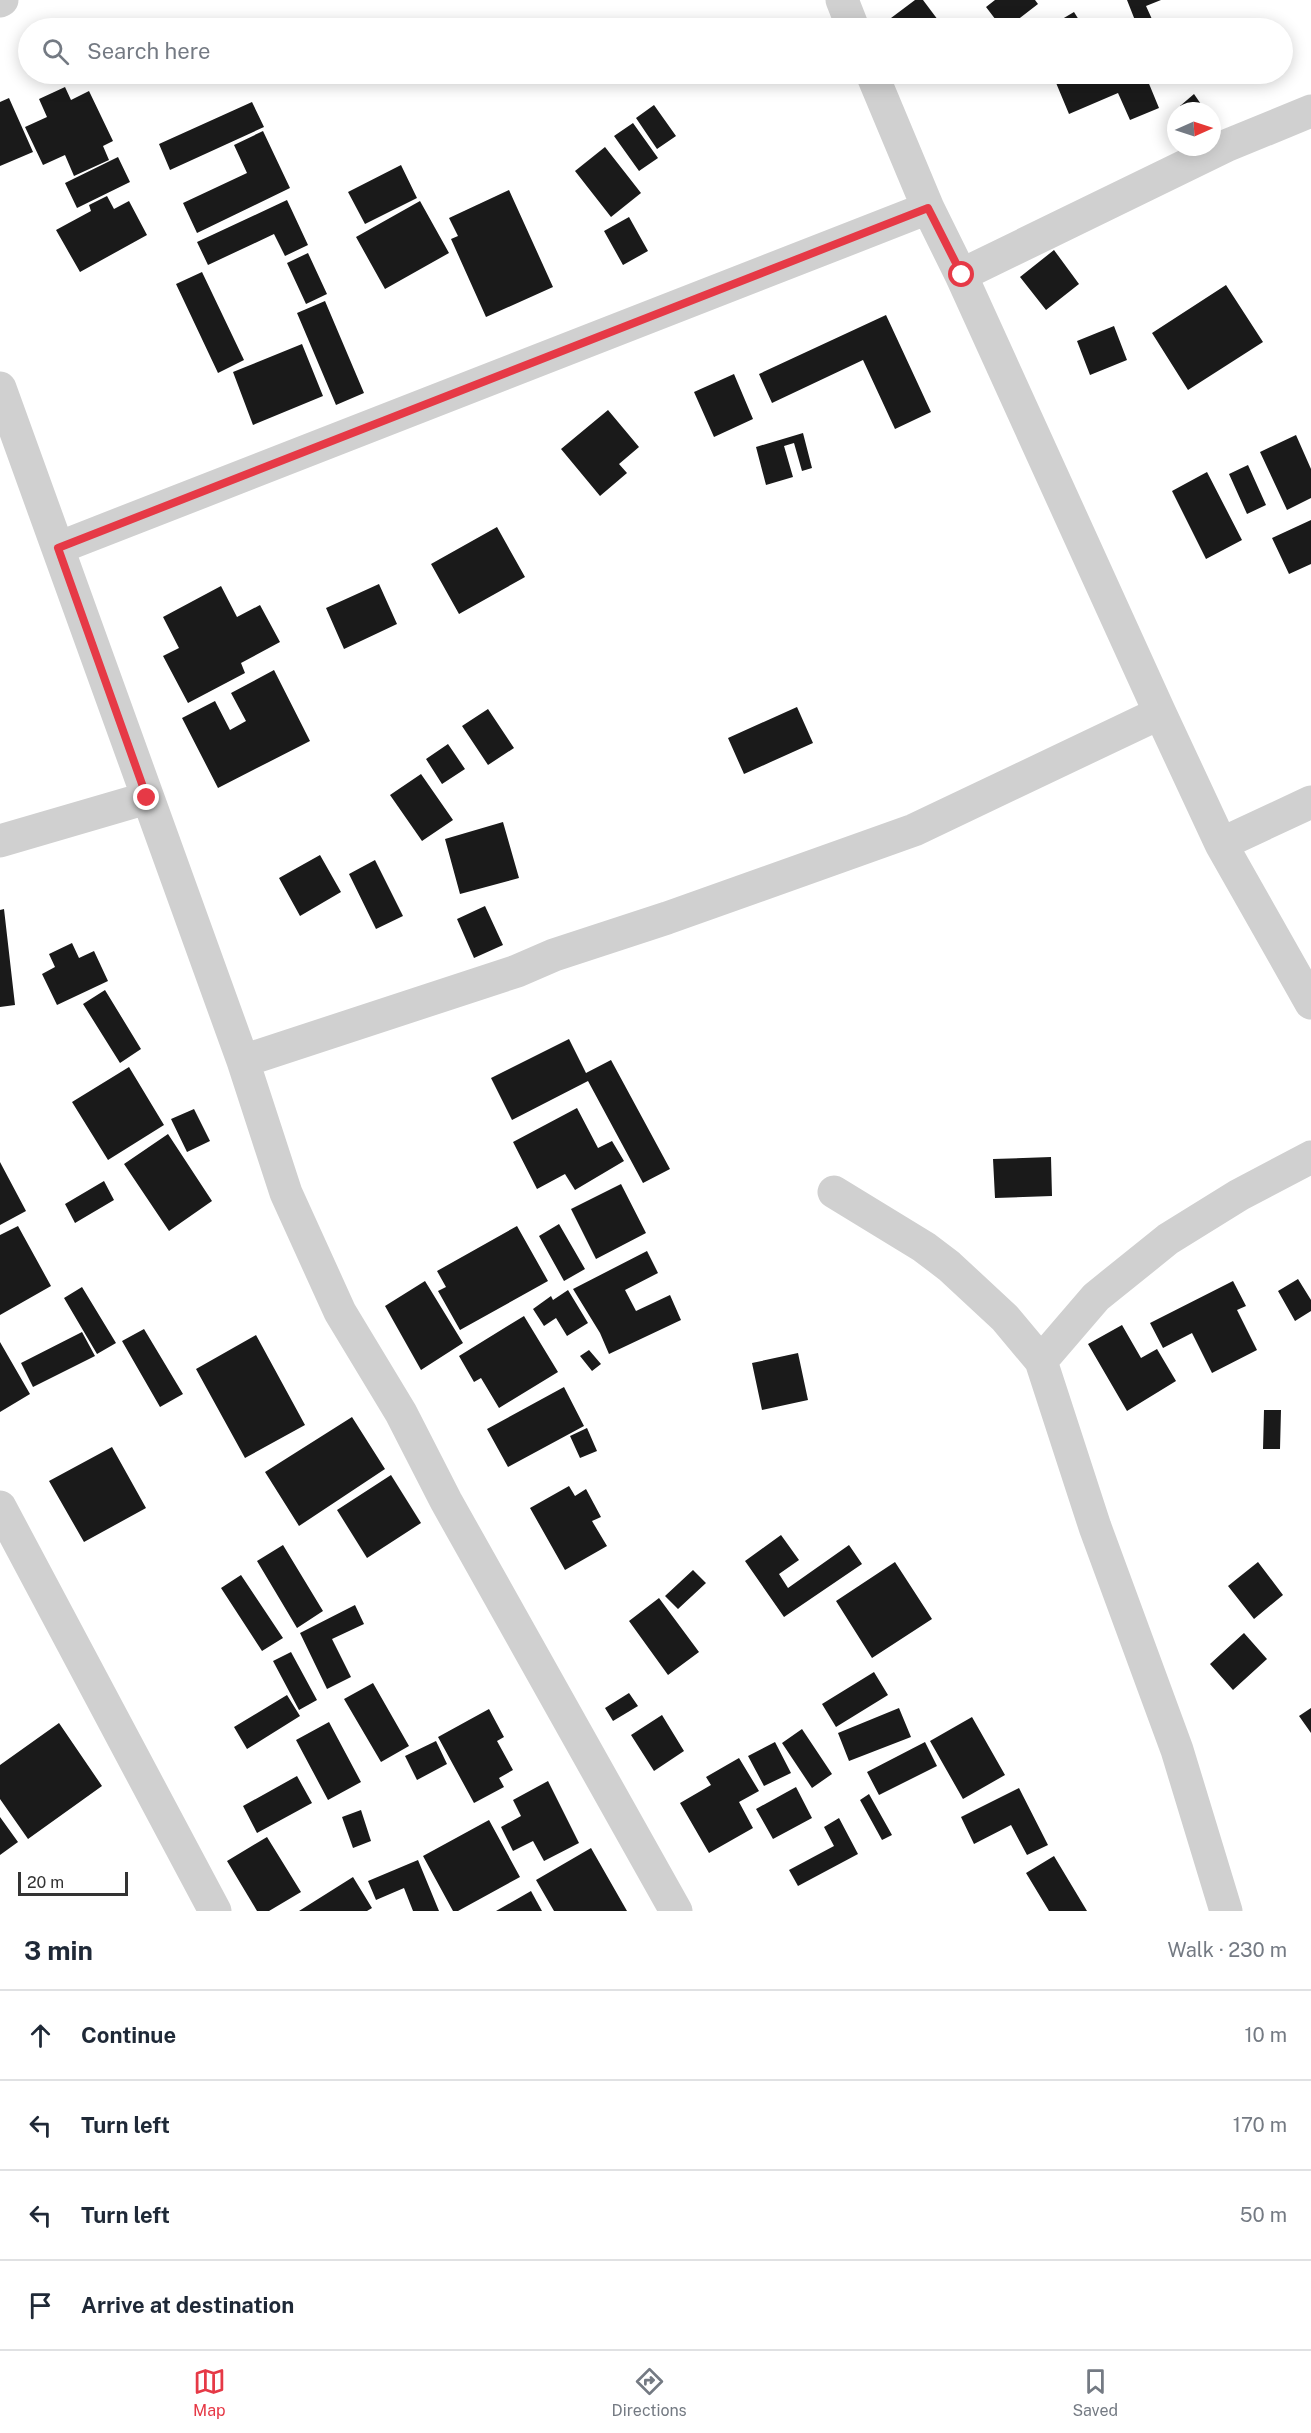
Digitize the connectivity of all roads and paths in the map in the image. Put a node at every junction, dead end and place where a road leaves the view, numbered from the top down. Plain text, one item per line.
1 (842, 0) edge
2 (850, 18) edge
3 (876, 84) edge
4 (1311, 111) edge
5 (928, 208) junction
6 (962, 275) junction
7 (0, 388) edge
8 (58, 548) junction
9 (1160, 713) junction
10 (147, 798) junction
11 (1311, 802) edge
12 (0, 841) edge
13 (1221, 844) junction
14 (1311, 1003) edge
15 (243, 1061) junction
16 (1311, 1157) edge
17 (834, 1192) dead end
18 (1041, 1361) junction
19 (0, 1507) edge
20 (215, 1911) edge
21 (676, 1911) edge
22 (1226, 1911) edge

1 - 2 street
3 - 5 street
4 - 6 street
5 - 6 street
5 - 8 street
6 - 9 street
7 - 8 street
8 - 10 street
9 - 13 street
9 - 15 street
10 - 12 street
10 - 15 street
11 - 13 street
13 - 14 street
15 - 21 street
16 - 18 street
17 - 18 street
18 - 22 street
19 - 20 street

